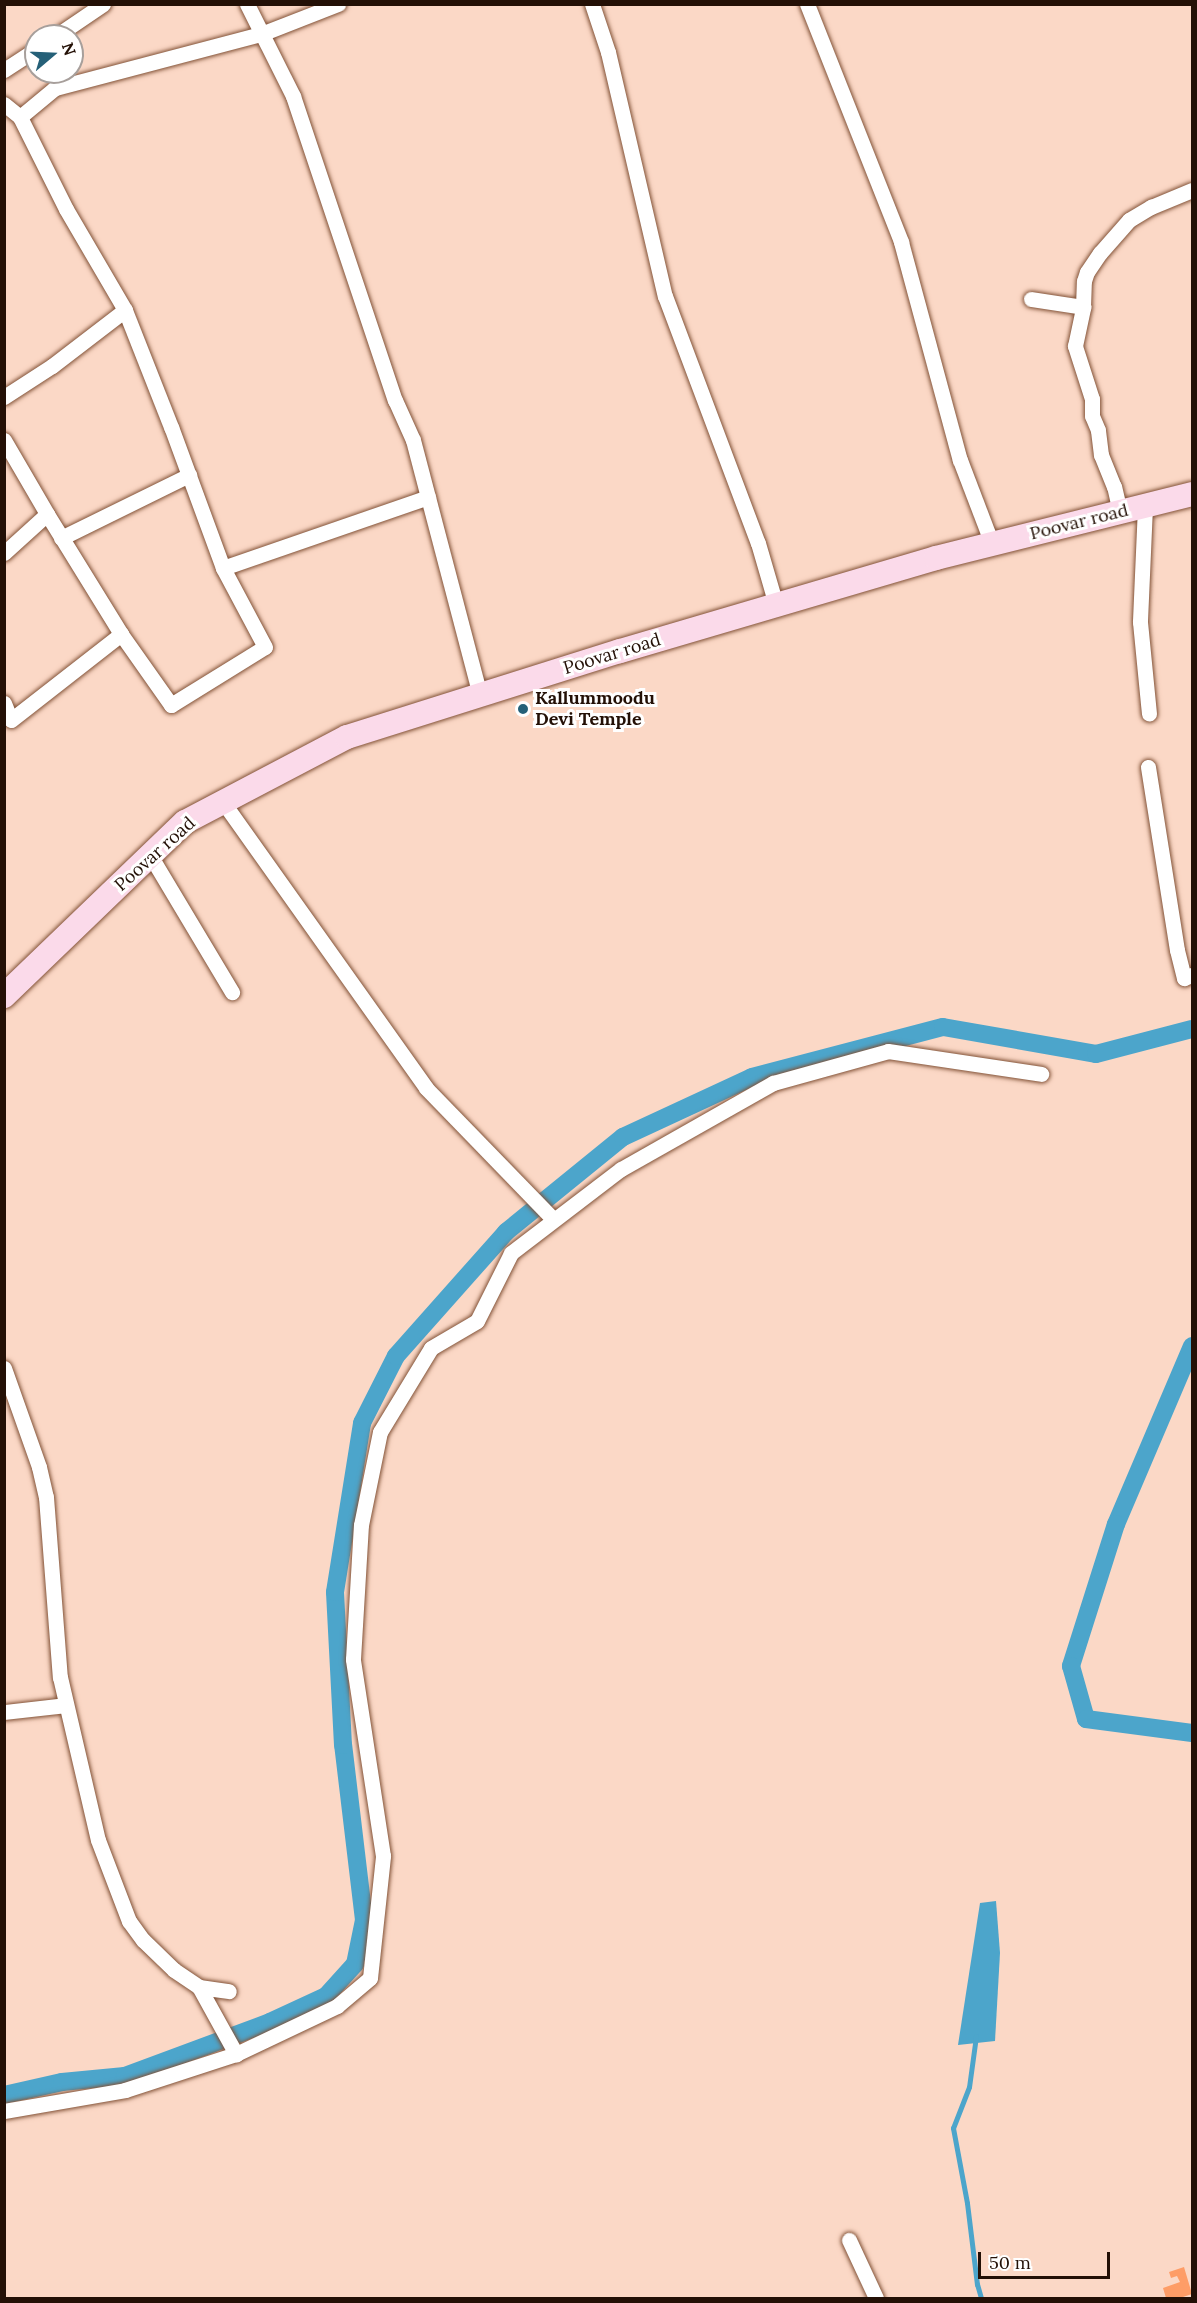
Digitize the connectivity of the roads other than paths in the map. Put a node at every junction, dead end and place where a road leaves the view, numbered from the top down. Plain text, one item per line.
1 (103, 4) edge
2 (247, 4) edge
3 (338, 4) edge
4 (592, 4) edge
5 (807, 4) edge
6 (74, 24) edge
7 (261, 34) junction
8 (24, 57) edge
9 (4, 70) edge
10 (4, 104) edge
11 (20, 117) junction
12 (1192, 190) edge
13 (1031, 299) dead end
14 (1083, 307) junction
15 (124, 310) junction
16 (4, 397) edge
17 (4, 440) edge
18 (189, 475) junction
19 (1192, 494) edge
20 (428, 497) junction
21 (1145, 506) junction
22 (1120, 512) junction
23 (47, 514) junction
24 (61, 538) junction
25 (992, 544) junction
26 (4, 553) edge
27 (223, 568) junction
28 (776, 605) junction
29 (121, 634) junction
30 (480, 695) junction
31 (4, 703) edge
32 (1149, 714) dead end
33 (1148, 767) dead end
34 (223, 802) junction
35 (150, 855) junction
36 (1192, 975) edge
37 (232, 992) dead end
38 (4, 996) edge
39 (1041, 1074) dead end
40 (551, 1217) junction
41 (4, 1368) edge
42 (66, 1705) junction
43 (4, 1712) edge
44 (200, 1987) junction
45 (229, 1991) dead end
46 (236, 2054) junction
47 (4, 2111) edge
48 (849, 2240) dead end
49 (876, 2298) edge

1 - 6 street
2 - 7 street
3 - 7 street
4 - 28 street
5 - 25 street
7 - 11 street
7 - 20 street
8 - 9 street
10 - 11 street
11 - 15 street
12 - 14 street
13 - 14 street
14 - 22 street
15 - 16 street
15 - 18 street
17 - 23 street
18 - 24 street
18 - 27 street
19 - 21 main road, Poovar road
20 - 27 street
20 - 30 street
21 - 22 main road, Poovar road
21 - 32 street
22 - 25 main road, Poovar road
23 - 24 street
23 - 26 street
24 - 29 street
25 - 28 main road, Poovar road
27 - 29 street
28 - 30 main road, Poovar road
29 - 31 street
30 - 34 main road, Poovar road
33 - 36 street
34 - 35 main road, Poovar road
34 - 40 street
35 - 37 street
35 - 38 main road, Poovar road
39 - 40 street
40 - 46 street
41 - 42 street
42 - 43 street
42 - 44 street
44 - 45 street
44 - 46 street
46 - 47 street
48 - 49 street

